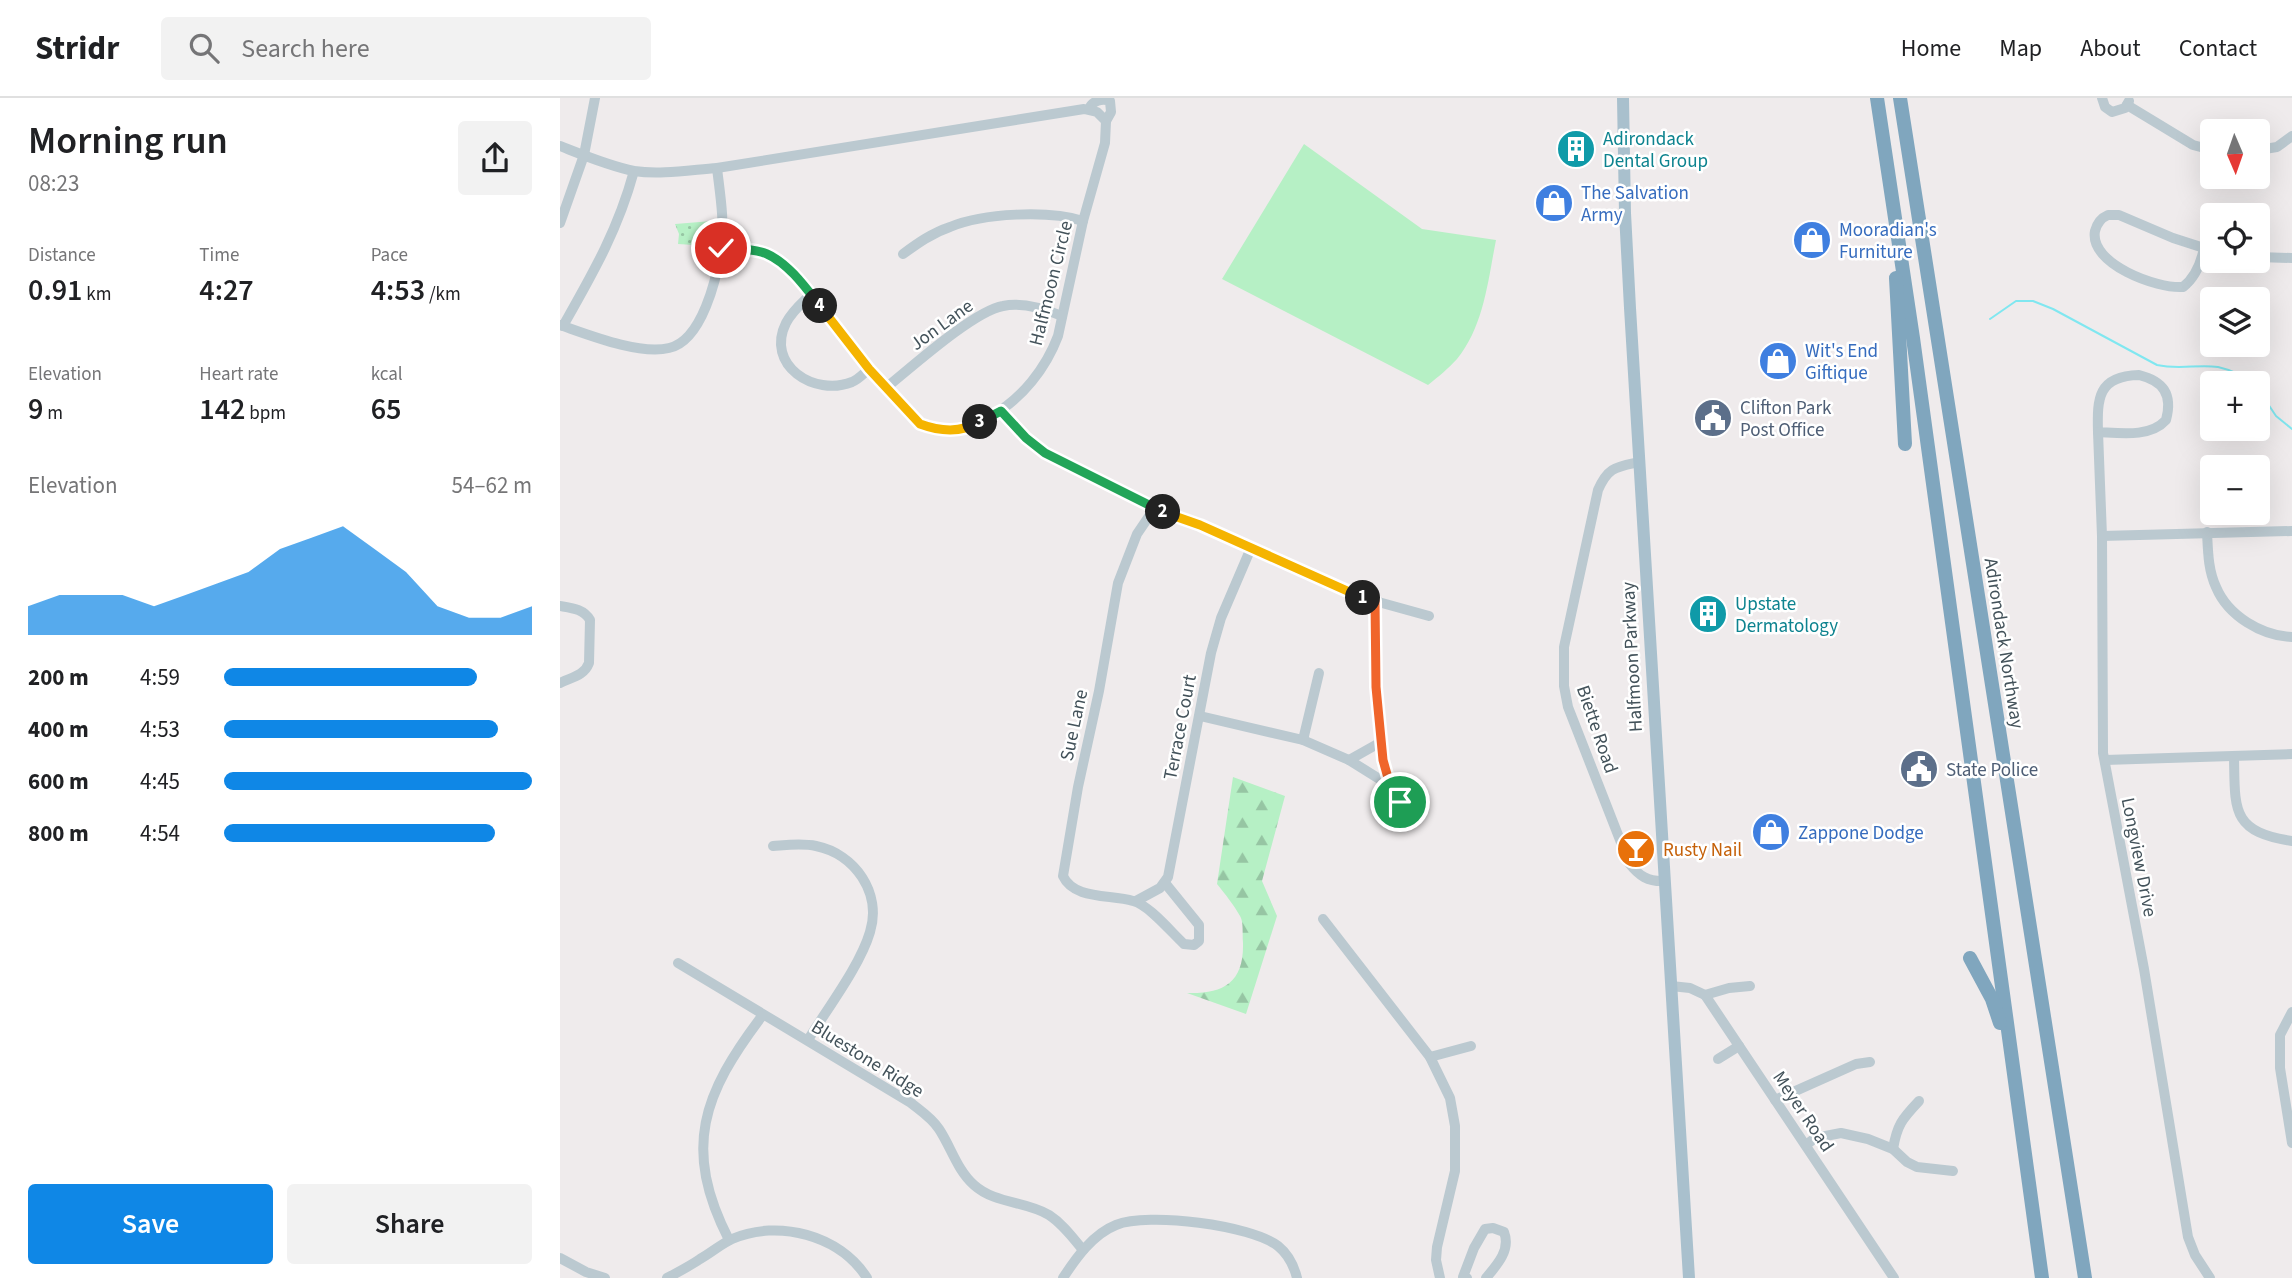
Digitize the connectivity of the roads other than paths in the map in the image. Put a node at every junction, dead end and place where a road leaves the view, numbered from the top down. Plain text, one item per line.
1 (595, 98) edge
2 (1623, 98) edge
3 (1877, 98) edge
4 (1900, 98) edge
5 (2102, 98) edge
6 (2128, 101) edge
7 (1089, 109) junction
8 (1107, 121) junction
9 (2292, 136) edge
10 (560, 146) edge
11 (2200, 147) edge
12 (2270, 147) edge
13 (584, 155) junction
14 (717, 168) junction
15 (634, 171) junction
16 (1891, 189) junction
17 (1083, 222) junction
18 (560, 223) edge
19 (609, 242) junction
20 (621, 247) dead end
21 (721, 248) junction
22 (2208, 248) edge
23 (903, 254) dead end
24 (2270, 257) edge
25 (2292, 258) edge
26 (811, 295) junction
27 (1062, 316) junction
28 (562, 325) edge
29 (869, 369) junction
30 (887, 387) junction
31 (1001, 411) junction
32 (2098, 432) junction
33 (1905, 444) dead end
34 (1639, 462) junction
35 (1154, 509) junction
36 (2292, 531) edge
37 (2207, 532) junction
38 (2102, 536) junction
39 (1251, 548) junction
40 (1375, 601) junction
41 (560, 606) edge
42 (1429, 615) dead end
43 (2292, 637) edge
44 (1319, 673) dead end
45 (560, 683) edge
46 (1200, 716) junction
47 (1303, 740) junction
48 (1381, 741) junction
49 (2292, 754) edge
50 (2234, 756) junction
51 (1349, 760) junction
52 (2105, 760) junction
53 (1390, 785) junction
54 (1400, 802) dead end
55 (2292, 841) edge
56 (773, 846) dead end
57 (1665, 881) junction
58 (1165, 883) junction
59 (1136, 901) junction
60 (1323, 919) dead end
61 (1970, 958) dead end
62 (678, 963) dead end
63 (1671, 986) junction
64 (1750, 986) dead end
65 (1705, 995) junction
66 (2292, 1012) edge
67 (762, 1016) junction
68 (808, 1040) junction
69 (1471, 1046) dead end
70 (1739, 1046) junction
71 (1430, 1057) junction
72 (1718, 1059) dead end
73 (1870, 1062) dead end
74 (1775, 1100) junction
75 (1919, 1101) dead end
76 (2018, 1109) junction
77 (2292, 1143) edge
78 (1806, 1145) junction
79 (1893, 1149) junction
80 (1953, 1171) dead end
81 (729, 1240) junction
82 (1083, 1250) junction
83 (560, 1258) edge
84 (605, 1278) edge
85 (667, 1278) edge
86 (867, 1278) edge
87 (1063, 1278) edge
88 (1297, 1278) edge
89 (1440, 1278) edge
90 (1467, 1278) edge
91 (1486, 1278) edge
92 (1689, 1278) edge
93 (1894, 1278) edge
94 (2042, 1278) edge
95 (2085, 1278) edge
96 (2210, 1278) edge

1 - 13 street
2 - 34 main road, Halfmoon Parkway
3 - 16 highway
4 - 95 highway, Adirondack Northway
5 - 6 street
6 - 11 street
7 - 8 street
7 - 8 street
7 - 14 street
8 - 17 street, Halfmoon Circle
9 - 12 street
10 - 13 street
13 - 15 street
13 - 18 street
14 - 15 street
14 - 21 street
15 - 19 street
16 - 33 highway
16 - 76 highway
17 - 23 street
17 - 27 street, Halfmoon Circle
19 - 20 street
19 - 28 street
21 - 26 street, Halfmoon Circle
21 - 28 street
22 - 22 street
24 - 25 street
26 - 29 street, Halfmoon Circle
26 - 29 street
27 - 30 street, Jon Lane
27 - 31 street, Halfmoon Circle
29 - 30 street, Halfmoon Circle
30 - 31 street, Halfmoon Circle
31 - 35 street
32 - 32 street, Longview Drive
32 - 38 street, Longview Drive
34 - 57 main road, Halfmoon Parkway
34 - 57 street, Biette Road
35 - 39 street
35 - 59 street, Sue Lane
36 - 37 street
37 - 38 street
37 - 43 street
38 - 52 street, Longview Drive
39 - 40 street
39 - 46 street, Terrace Court
40 - 42 street
40 - 48 street
41 - 45 street
44 - 47 street
46 - 47 street
46 - 58 street, Terrace Court
47 - 51 street
48 - 51 street
48 - 53 street
49 - 50 street
50 - 52 street
50 - 55 street
51 - 53 street
52 - 96 street, Longview Drive
53 - 54 street
56 - 68 street
57 - 63 main road, Halfmoon Parkway
58 - 59 street
58 - 59 street
60 - 71 street
61 - 76 highway
62 - 67 street, Bluestone Ridge
63 - 65 street
63 - 92 main road, Halfmoon Parkway
64 - 65 street
65 - 70 street, Meyer Road
66 - 77 street
67 - 68 street, Bluestone Ridge
67 - 81 street
68 - 82 street, Bluestone Ridge
69 - 71 street
70 - 72 street
70 - 74 street, Meyer Road
71 - 89 street
73 - 74 street
74 - 78 street, Meyer Road
75 - 79 street
76 - 94 highway
78 - 79 street
78 - 93 street, Meyer Road
79 - 80 street
81 - 85 street
81 - 86 street
82 - 87 street
82 - 88 street
83 - 84 street
90 - 91 street

